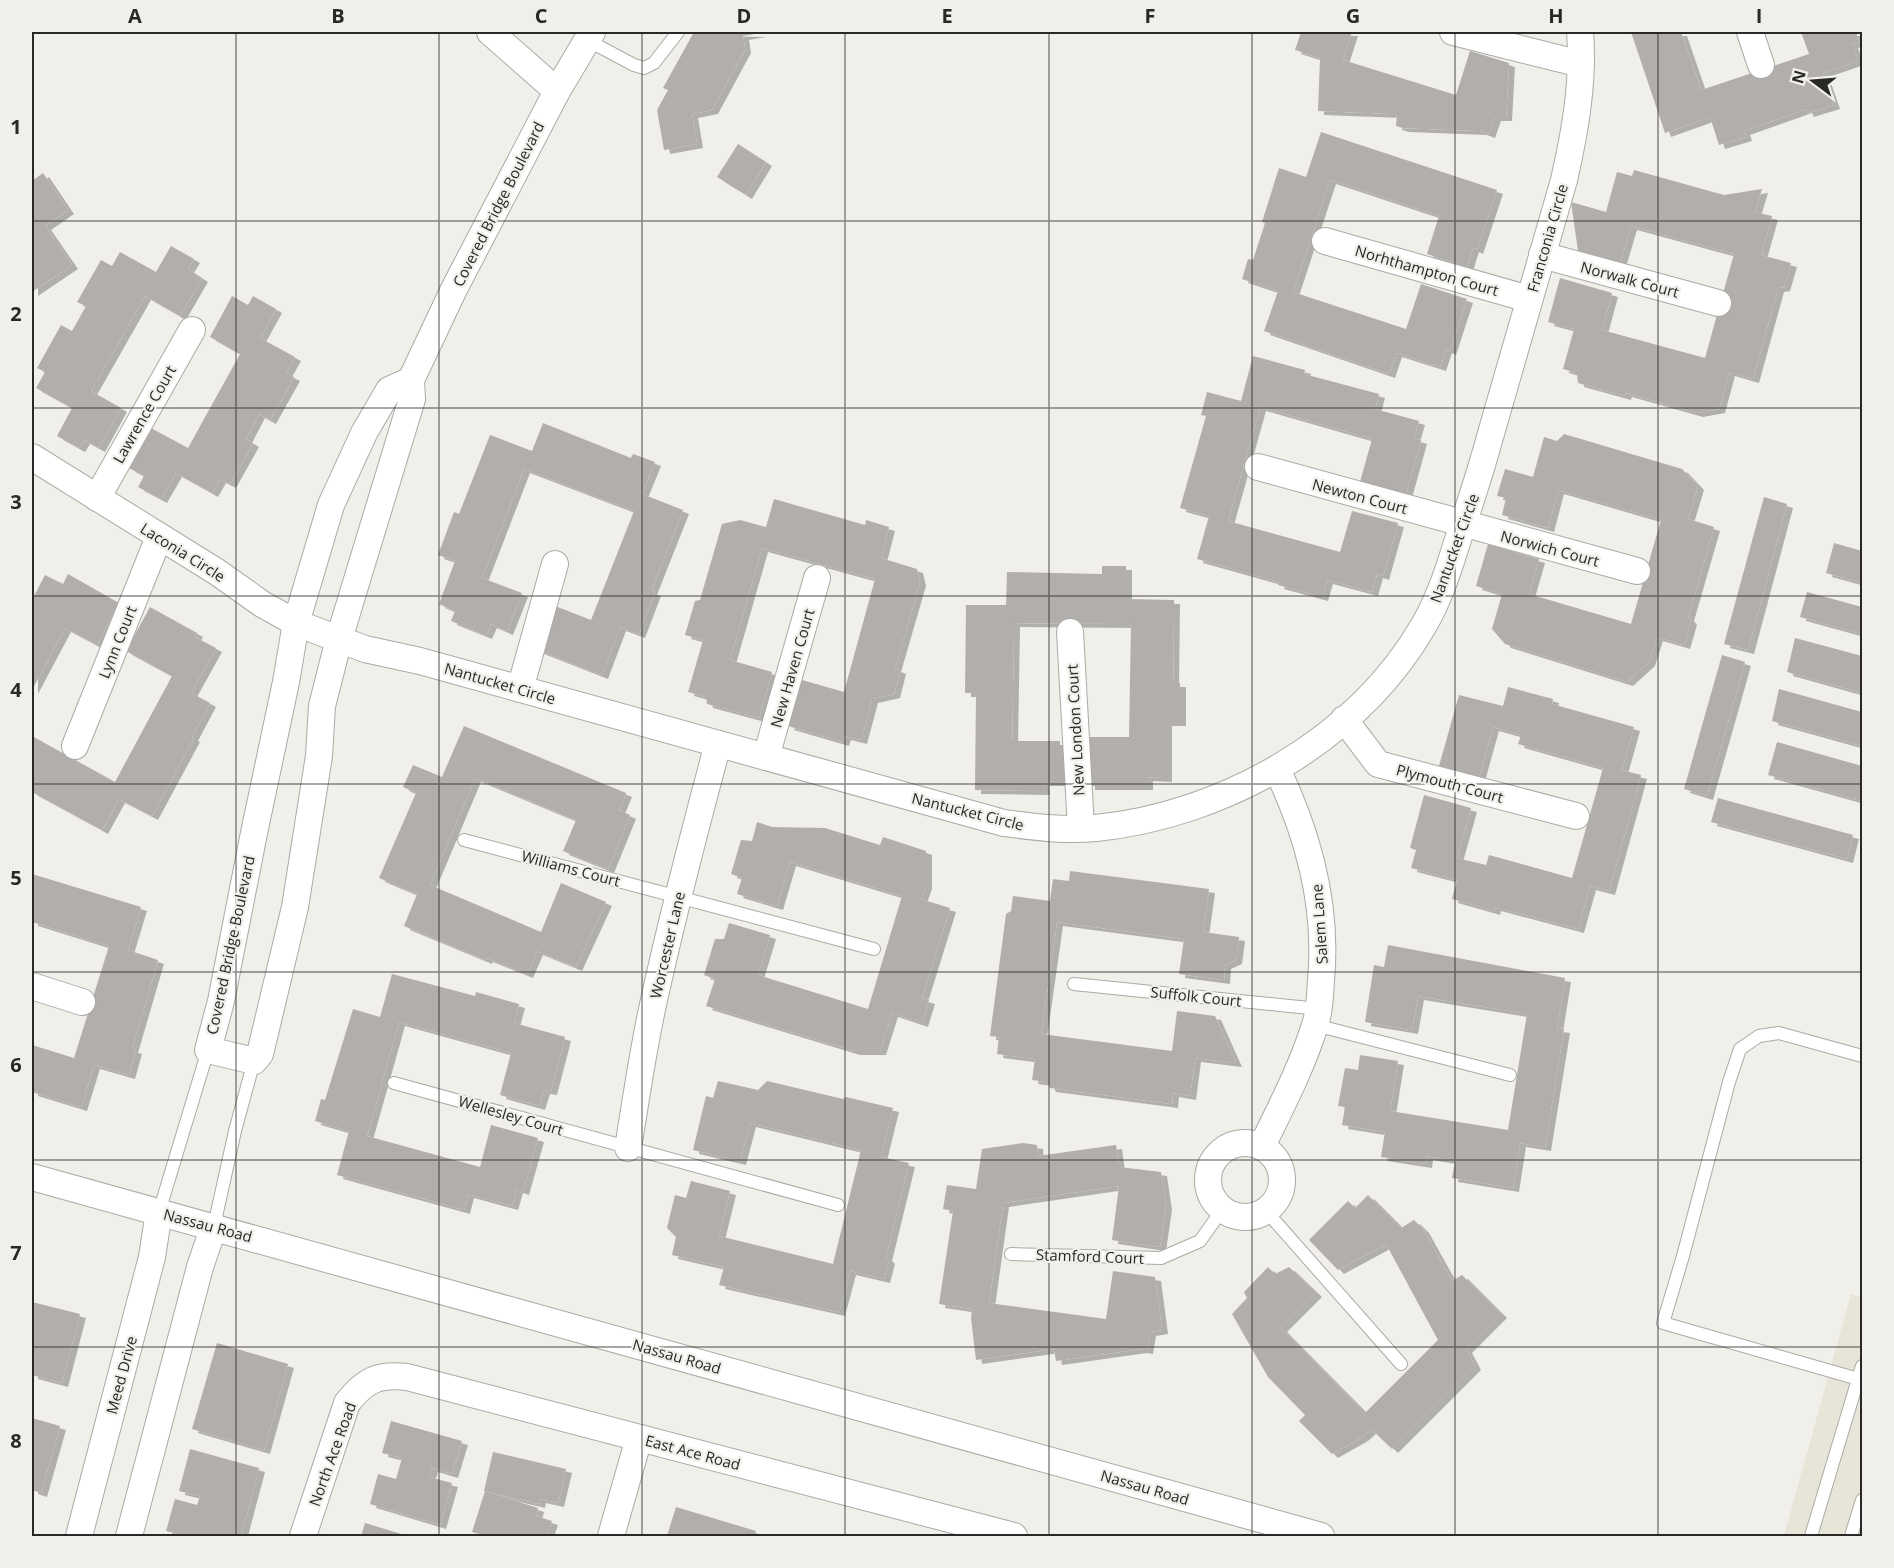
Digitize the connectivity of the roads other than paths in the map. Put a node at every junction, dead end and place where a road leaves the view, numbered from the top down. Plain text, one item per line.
1 (490, 32) edge
2 (678, 32) edge
3 (1453, 32) edge
4 (1580, 32) edge
5 (1750, 32) edge
6 (589, 36) edge
7 (1581, 64) junction
8 (1761, 65) dead end
9 (557, 91) junction
10 (1325, 242) dead end
11 (1542, 255) junction
12 (1529, 299) junction
13 (1718, 303) dead end
14 (192, 330) dead end
15 (411, 380) junction
16 (1489, 441) joint
17 (32, 457) edge
18 (1258, 467) dead end
19 (97, 498) junction
20 (1463, 524) junction
21 (159, 537) junction
22 (555, 564) dead end
23 (1637, 571) dead end
24 (817, 578) dead end
25 (296, 623) junction
26 (1070, 632) dead end
27 (339, 639) junction
28 (520, 689) junction
29 (1344, 719) junction
30 (718, 744) junction
31 (75, 746) dead end
32 (766, 757) junction
33 (1277, 769) junction
34 (1576, 816) dead end
35 (1081, 828) junction
36 (464, 840) dead end
37 (679, 896) junction
38 (874, 950) dead end
39 (1074, 984) dead end
40 (32, 986) edge
41 (82, 1002) dead end
42 (1317, 1017) junction
43 (208, 1050) junction
44 (1863, 1056) edge
45 (254, 1061) junction
46 (1510, 1075) dead end
47 (394, 1083) dead end
48 (1262, 1146) junction
49 (628, 1148) junction
50 (32, 1177) edge
51 (838, 1205) dead end
52 (1222, 1210) junction
53 (1266, 1211) junction
54 (159, 1212) junction
55 (214, 1226) junction
56 (1011, 1254) dead end
57 (1401, 1364) dead end
58 (1863, 1366) edge
59 (373, 1380) joint
60 (1861, 1380) edge
61 (639, 1438) junction
62 (1863, 1500) edge
63 (79, 1536) edge
64 (129, 1536) edge
65 (303, 1536) edge
66 (611, 1536) edge
67 (1014, 1536) edge
68 (1321, 1536) edge
69 (1811, 1536) edge
70 (1851, 1536) edge

1 - 9 street
2 - 6 lane
3 - 7 street
4 - 7 street, Franconia Circle
5 - 8 street
6 - 9 street, Covered Bridge Boulevard
7 - 11 street, Franconia Circle
9 - 15 street, Covered Bridge Boulevard
10 - 12 street, Norhthampton Court
11 - 12 street, Franconia Circle
11 - 13 street, Norwalk Court
12 - 16 street, Franconia Circle
14 - 19 street, Lawrence Court
15 - 25 street, Covered Bridge Boulevard
15 - 27 street, Covered Bridge Boulevard
16 - 20 street, Nantucket Circle
17 - 19 street, Laconia Circle
18 - 20 street, Newton Court
19 - 21 street, Laconia Circle
20 - 23 street, Norwich Court
20 - 29 street, Nantucket Circle
21 - 25 street, Laconia Circle
21 - 31 street, Lynn Court
22 - 28 street
24 - 32 street, New Haven Court
25 - 27 street, Laconia Circle
25 - 43 street, Covered Bridge Boulevard
26 - 35 street, New London Court
27 - 28 street, Nantucket Circle
27 - 45 street, Covered Bridge Boulevard
28 - 30 street, Nantucket Circle
29 - 33 street, Nantucket Circle
29 - 34 street, Plymouth Court
30 - 32 street, Nantucket Circle
30 - 37 street, Worcester Lane
32 - 35 street, Nantucket Circle
33 - 35 street, Nantucket Circle
33 - 42 street, Salem Lane
36 - 37 lane, Williams Court
37 - 38 lane, Williams Court
37 - 49 street, Worcester Lane
39 - 42 lane, Suffolk Court
40 - 41 street
42 - 46 lane, Suffolk Court
42 - 48 street, Salem Lane
43 - 45 street, Covered Bridge Boulevard
43 - 54 lane
44 - 60 lane
45 - 55 lane
47 - 49 lane, Wellesley Court
48 - 52 street
48 - 53 street
49 - 51 lane, Wellesley Court
50 - 54 street, Nassau Road
52 - 53 street
52 - 56 lane, Stamford Court
53 - 57 lane
54 - 55 street, Nassau Road
54 - 63 street, Meed Drive
55 - 64 street
55 - 68 street, Nassau Road
58 - 60 lane
59 - 61 street, East Ace Road
59 - 65 street, North Ace Road
60 - 69 lane
61 - 66 street
61 - 67 street, East Ace Road
62 - 70 lane

